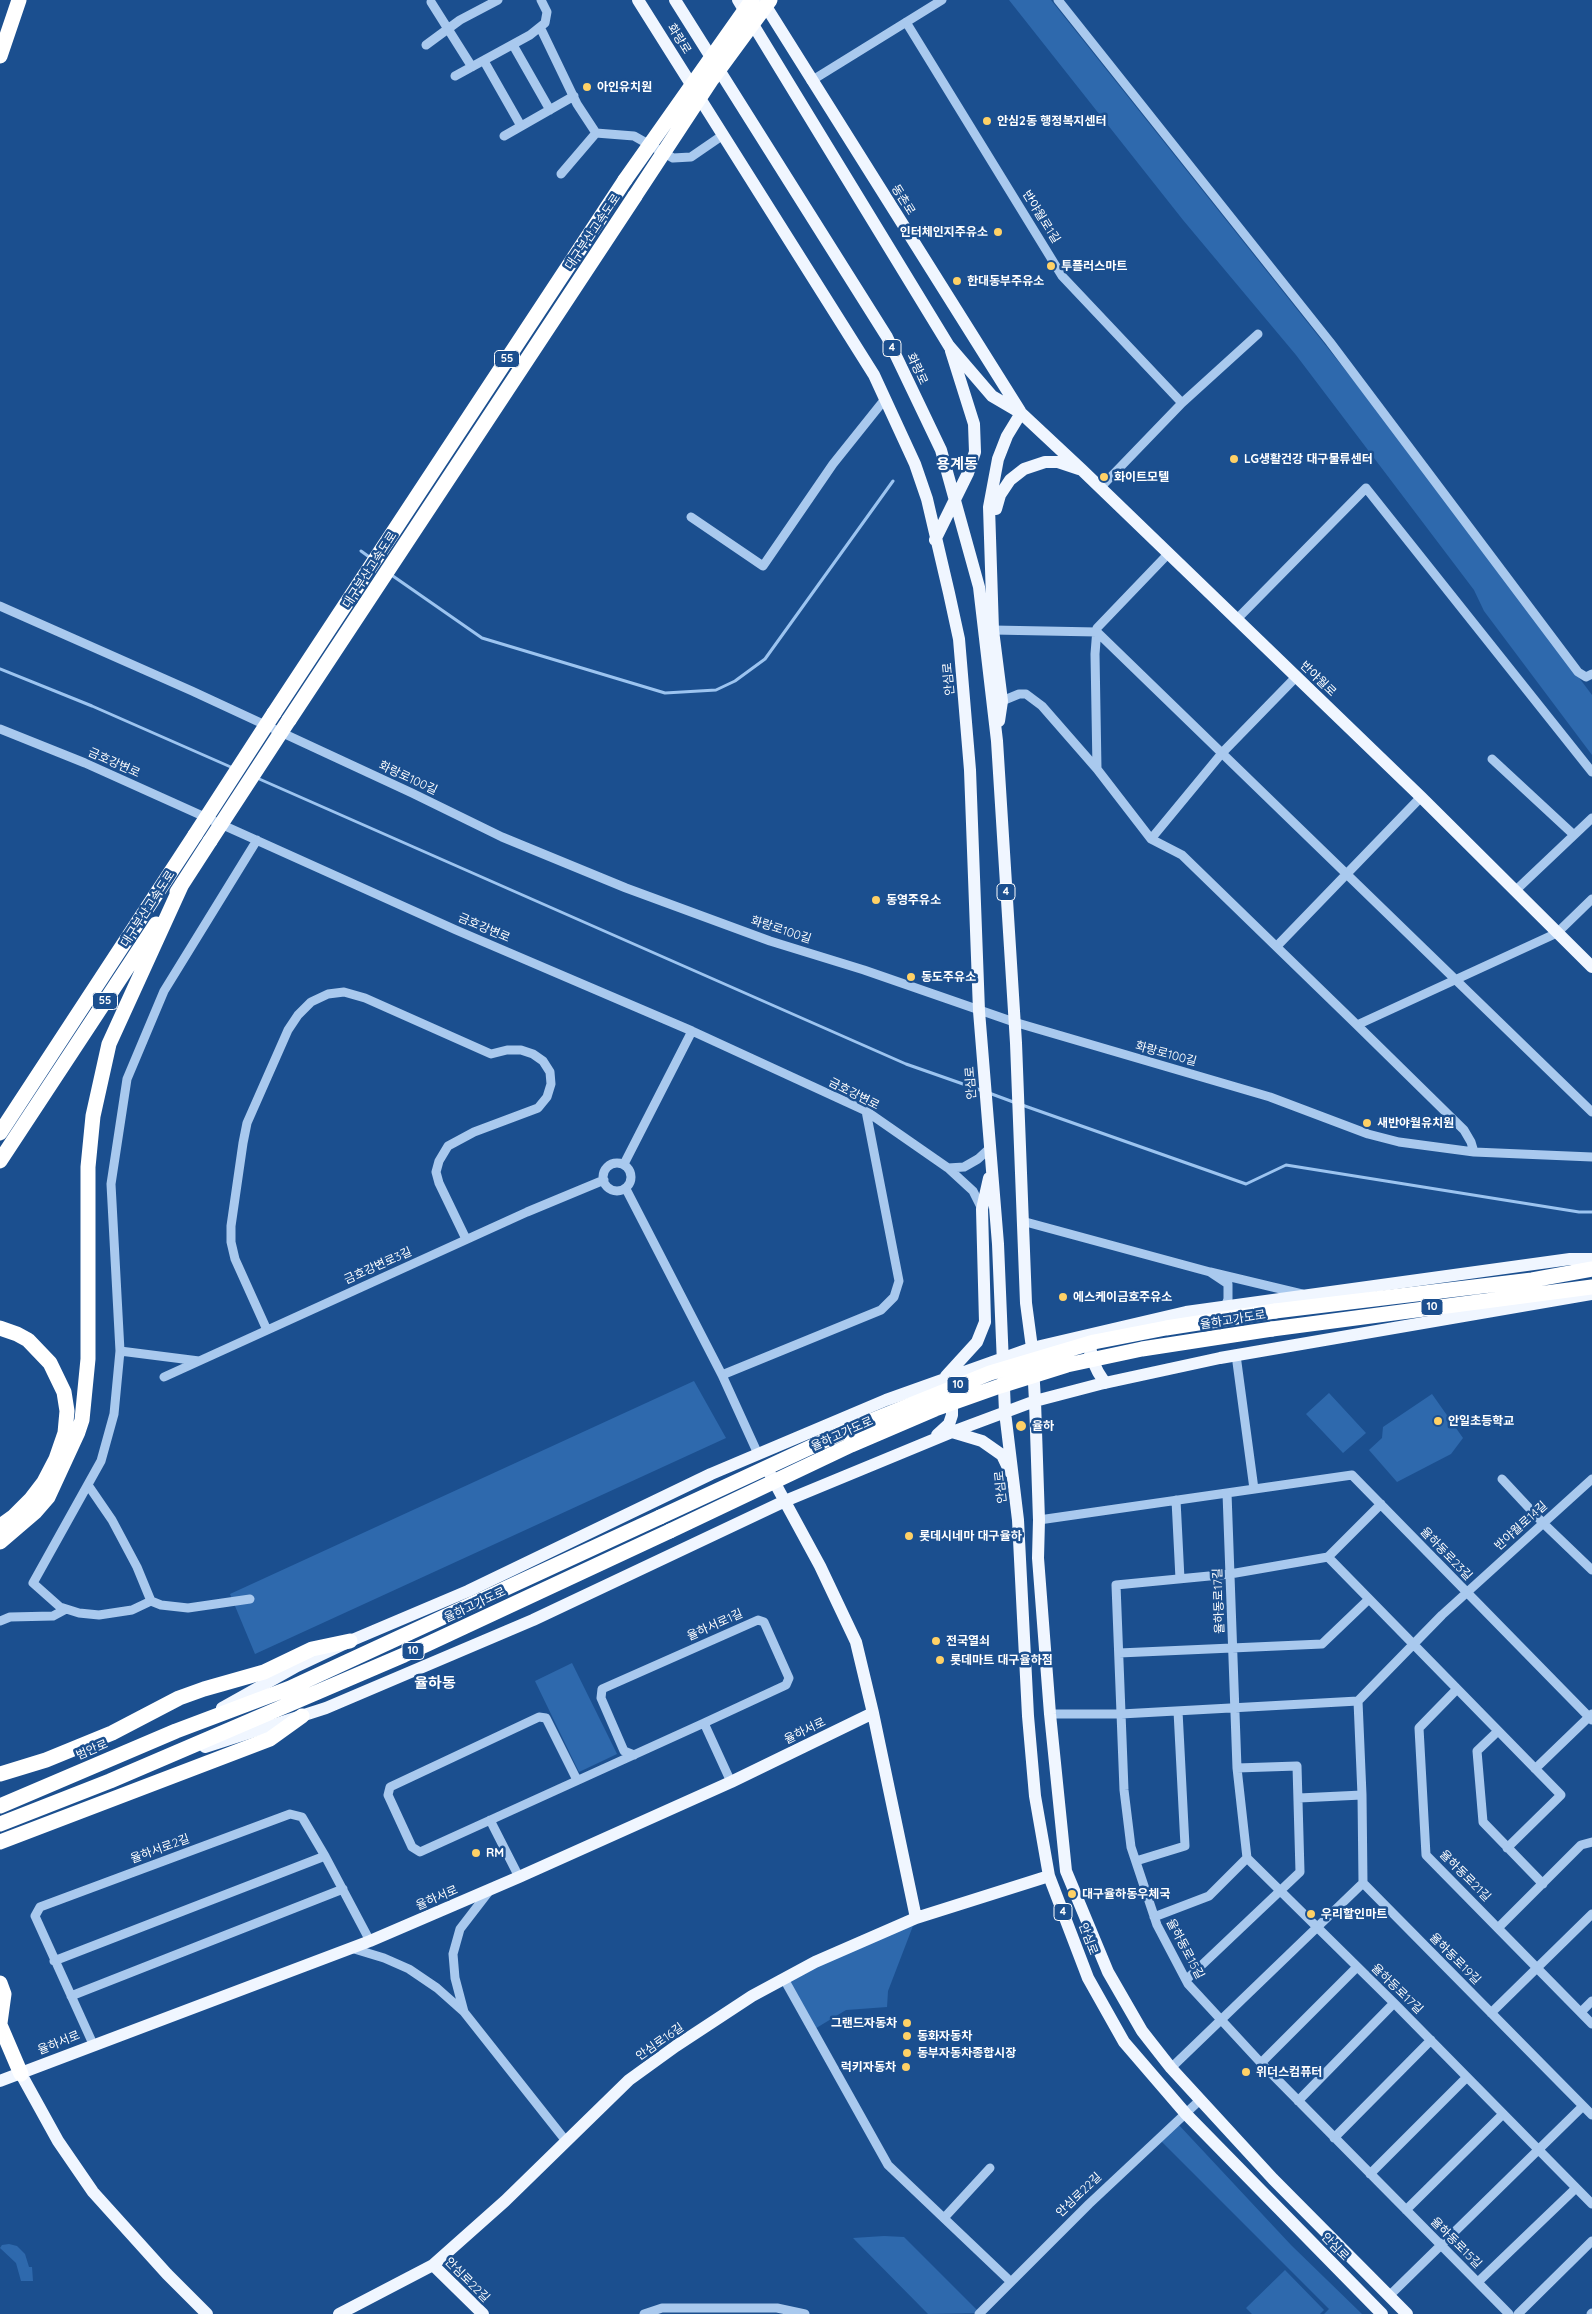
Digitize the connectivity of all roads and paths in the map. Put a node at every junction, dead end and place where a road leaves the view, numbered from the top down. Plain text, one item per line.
1 (19, 0) edge
2 (498, 0) edge
3 (542, 0) edge
4 (638, 0) edge
5 (675, 0) edge
6 (738, 0) edge
7 (752, 0) edge
8 (762, 0) edge
9 (770, 0) edge
10 (942, 0) edge
11 (1058, 0) edge
12 (430, 2) dead end
13 (906, 22) junction
14 (540, 27) junction
15 (449, 29) junction
16 (426, 45) dead end
17 (513, 45) junction
18 (0, 56) edge
19 (484, 62) junction
20 (472, 68) junction
21 (455, 76) dead end
22 (812, 81) junction
23 (574, 96) junction
24 (550, 110) junction
25 (521, 126) junction
26 (596, 133) junction
27 (723, 135) junction
28 (504, 136) dead end
29 (562, 174) dead end
30 (1258, 334) dead end
31 (949, 346) junction
32 (885, 398) junction
33 (1182, 403) junction
34 (1021, 413) junction
35 (1082, 470) junction
36 (1100, 487) junction
37 (955, 501) junction
38 (691, 517) dead end
39 (989, 538) junction
40 (935, 540) junction
41 (396, 543) junction
42 (1168, 554) junction
43 (0, 606) edge
44 (1236, 620) junction
45 (993, 630) junction
46 (1097, 632) junction
47 (1592, 674) edge
48 (1296, 677) junction
49 (1002, 701) junction
50 (0, 729) edge
51 (997, 741) junction
52 (1222, 753) junction
53 (1492, 759) dead end
54 (1097, 770) junction
55 (1592, 772) edge
56 (1421, 797) junction
57 (1592, 818) edge
58 (1574, 835) junction
59 (1150, 839) junction
60 (257, 840) junction
61 (1345, 874) junction
62 (182, 884) junction
63 (1515, 891) junction
64 (1592, 899) edge
65 (1558, 933) junction
66 (1277, 946) junction
67 (1592, 967) edge
68 (1456, 981) junction
69 (979, 1011) junction
70 (1014, 1022) junction
71 (1357, 1024) junction
72 (692, 1031) junction
73 (66, 1036) junction
74 (866, 1111) junction
75 (1592, 1112) edge
76 (0, 1123) edge
77 (0, 1133) edge
78 (990, 1148) junction
79 (1474, 1152) junction
80 (1592, 1157) edge
81 (0, 1161) edge
82 (624, 1164) junction
83 (992, 1167) junction
84 (948, 1168) junction
85 (604, 1180) junction
86 (626, 1188) junction
87 (982, 1209) junction
88 (1022, 1221) junction
89 (466, 1239) junction
90 (1592, 1259) edge
91 (1592, 1269) edge
92 (1210, 1272) junction
93 (1592, 1286) edge
94 (1592, 1294) edge
95 (1307, 1295) junction
96 (1225, 1307) junction
97 (0, 1328) edge
98 (267, 1330) junction
99 (1103, 1332) junction
100 (1032, 1348) junction
101 (120, 1351) junction
102 (1236, 1355) junction
103 (1003, 1359) junction
104 (199, 1361) junction
105 (722, 1375) junction
106 (164, 1376) dead end
107 (945, 1378) junction
108 (1105, 1383) junction
109 (1036, 1401) junction
110 (1005, 1412) junction
111 (952, 1432) junction
112 (931, 1440) junction
113 (758, 1454) junction
114 (1502, 1479) dead end
115 (1592, 1479) edge
116 (1015, 1482) junction
117 (88, 1485) junction
118 (1254, 1489) junction
119 (1227, 1493) junction
120 (1176, 1500) junction
121 (785, 1501) junction
122 (1380, 1504) junction
123 (1039, 1520) junction
124 (1543, 1523) junction
125 (0, 1526) edge
126 (0, 1542) edge
127 (1328, 1557) junction
128 (1592, 1570) edge
129 (1230, 1574) junction
130 (1180, 1580) junction
131 (1467, 1592) junction
132 (250, 1599) dead end
133 (1369, 1599) junction
134 (151, 1601) junction
135 (66, 1609) junction
136 (0, 1621) edge
137 (350, 1641) junction
138 (1414, 1644) junction
139 (1233, 1647) junction
140 (1118, 1652) junction
141 (1457, 1689) junction
142 (1358, 1701) junction
143 (1235, 1708) junction
144 (1178, 1711) junction
145 (873, 1714) junction
146 (1050, 1714) junction
147 (1121, 1714) junction
148 (302, 1716) junction
149 (1591, 1717) edge
150 (196, 1723) junction
151 (704, 1723) junction
152 (1498, 1731) junction
153 (634, 1755) junction
154 (152, 1763) junction
155 (1237, 1768) junction
156 (1535, 1769) junction
157 (0, 1774) edge
158 (577, 1780) junction
159 (731, 1782) junction
160 (1362, 1794) junction
161 (1299, 1798) junction
162 (0, 1806) edge
163 (490, 1820) junction
164 (0, 1824) edge
165 (0, 1842) edge
166 (1592, 1842) edge
167 (1507, 1848) junction
168 (325, 1856) junction
169 (1247, 1858) junction
170 (1136, 1861) junction
171 (1049, 1876) junction
172 (519, 1877) junction
173 (1363, 1883) junction
174 (1543, 1884) junction
175 (343, 1889) junction
176 (490, 1890) junction
177 (1280, 1891) junction
178 (1592, 1914) edge
179 (1154, 1917) junction
180 (916, 1918) junction
181 (1318, 1928) junction
182 (1498, 1928) junction
183 (370, 1941) junction
184 (351, 1948) junction
185 (54, 1961) junction
186 (1357, 1967) junction
187 (1538, 1968) junction
188 (784, 1978) junction
189 (1186, 1980) junction
190 (0, 1983) edge
191 (71, 1996) junction
192 (1592, 2001) edge
193 (1394, 2003) junction
194 (464, 2012) junction
195 (1581, 2012) junction
196 (1492, 2013) junction
197 (1220, 2021) junction
198 (0, 2024) edge
199 (1592, 2024) edge
200 (1431, 2040) junction
201 (93, 2044) junction
202 (1261, 2063) junction
203 (1172, 2068) junction
204 (21, 2074) junction
205 (1467, 2077) junction
206 (0, 2081) edge
207 (1200, 2100) junction
208 (1298, 2101) junction
209 (1583, 2106) junction
210 (1186, 2114) junction
211 (1503, 2114) junction
212 (1592, 2115) edge
213 (1334, 2138) junction
214 (566, 2141) junction
215 (1538, 2149) junction
216 (990, 2168) dead end
217 (1370, 2174) junction
218 (1576, 2188) junction
219 (1592, 2204) edge
220 (1406, 2210) junction
221 (944, 2218) junction
222 (1592, 2241) edge
223 (1441, 2245) junction
224 (433, 2265) junction
225 (1011, 2282) junction
226 (1478, 2282) junction
227 (1389, 2296) junction
228 (207, 2314) edge
229 (339, 2314) edge
230 (483, 2314) edge
231 (644, 2314) edge
232 (805, 2314) edge
233 (980, 2314) edge
234 (1382, 2314) edge
235 (1407, 2314) edge
236 (1509, 2314) edge
237 (1518, 2314) edge

1 - 18 highway
2 - 15 street
3 - 14 street
4 - 27 main road, 화랑로
5 - 37 main road, 화랑로 / 4
6 - 31 main road
7 - 41 highway, 대구부산고속도로 / 55, bridge
8 - 22 main road, 동촌로
9 - 41 highway, 대구부산고속도로 / 55, bridge
10 - 13 street
11 - 47 street
12 - 15 street
13 - 22 street
13 - 33 street, 반야월로1길
14 - 17 street
14 - 23 street
15 - 16 street
15 - 20 street
17 - 19 street
17 - 24 street
19 - 20 street
19 - 25 street
20 - 21 street
22 - 34 main road, 동촌로
23 - 24 street
23 - 26 street
24 - 25 street
25 - 28 street
26 - 27 street
26 - 29 street
27 - 32 main road, 화랑로
30 - 33 street
31 - 34 main road
31 - 37 main road
32 - 38 street
32 - 40 main road, 화랑로
33 - 36 street
34 - 35 main road, 반야월로
34 - 39 main road
35 - 36 main road, 반야월로
35 - 39 main road
36 - 42 main road, 반야월로
37 - 40 main road
37 - 51 main road, 화랑로 / 4
39 - 45 main road
40 - 69 main road, 안심로
41 - 62 highway, 대구부산고속도로 / 55, bridge
41 - 73 highway, 대구부산고속도로 / 55, bridge
42 - 44 main road, 반야월로
42 - 46 street
43 - 69 street, 화랑로100길
44 - 48 main road, 반야월로
44 - 55 street
45 - 46 street
45 - 49 main road
46 - 52 street
46 - 54 street
48 - 52 street
48 - 56 main road, 반야월로
49 - 51 main road
49 - 54 street
50 - 60 street, 금호강변로
51 - 70 main road, 안심로 / 4
52 - 59 street
52 - 61 street
53 - 58 street
54 - 59 street
56 - 61 street
56 - 63 main road, 반야월로
57 - 58 street
58 - 63 street
59 - 66 street
60 - 72 street, 금호강변로
60 - 101 street
61 - 66 street
61 - 68 street
62 - 81 highway, 대구부산고속도로 / 55
62 - 126 highway
63 - 65 main road, 반야월로
64 - 65 street
65 - 67 main road, 반야월로
65 - 68 street
66 - 71 street
68 - 71 street
68 - 75 street
69 - 70 street, 화랑로100길
69 - 78 main road, 안심로
70 - 79 street, 화랑로100길
70 - 88 main road, 안심로 / 4
71 - 79 street
72 - 74 street, 금호강변로
72 - 82 street
73 - 76 highway
73 - 77 highway, 대구부산고속도로 / 55
74 - 84 street, 금호강변로
74 - 105 street
78 - 83 main road, 안심로
78 - 84 street
79 - 80 street, 화랑로100길
82 - 85 street
82 - 86 street
83 - 87 main road
83 - 103 main road, 안심로
84 - 87 street, 금호강변로
85 - 86 street
85 - 89 street, 금호강변로3길
86 - 105 street
87 - 107 main road
88 - 92 street
88 - 100 main road, 안심로 / 4
89 - 98 street, 금호강변로3길
89 - 98 street
90 - 95 main road
91 - 150 highway, 율하고가도로 / 10, bridge
92 - 95 street
92 - 96 street
93 - 154 highway, 율하고가도로 / 10, bridge
94 - 102 main road
95 - 96 main road
96 - 99 main road
97 - 125 highway
98 - 104 street, 금호강변로3길
99 - 100 main road
99 - 108 main road
100 - 103 main road
100 - 109 main road, 안심로 / 4
101 - 104 street
101 - 117 street
102 - 108 main road
102 - 118 street
103 - 107 main road
103 - 110 main road, 안심로 / 4
104 - 106 street, 금호강변로3길
105 - 113 street
107 - 112 main road
107 - 113 main road
108 - 109 main road
109 - 110 main road
109 - 123 main road, 안심로 / 4
110 - 111 main road
110 - 116 main road, 안심로 / 4
111 - 112 main road
111 - 116 main road
112 - 121 main road
113 - 121 main road
113 - 137 main road
114 - 124 street
115 - 124 street, 반야월로14길
116 - 171 main road, 안심로 / 4
117 - 134 street
117 - 135 street
118 - 119 street, 율하동로23길
118 - 122 street, 율하동로23길
119 - 120 street, 율하동로23길
119 - 129 street, 율하동로17길
120 - 123 street, 율하동로23길
120 - 130 street
121 - 145 main road
121 - 148 main road
122 - 127 street
122 - 131 street, 율하동로23길
123 - 146 main road, 안심로 / 4
124 - 128 street
124 - 131 street, 반야월로14길
127 - 129 street
127 - 133 street
129 - 130 street
129 - 139 street, 율하동로17길
130 - 140 street, 율하동로15길
131 - 138 street
131 - 149 street, 율하동로23길
132 - 134 street
133 - 138 street
133 - 139 street
134 - 135 street
135 - 136 street
137 - 150 main road
137 - 157 highway
138 - 141 street
138 - 142 street
139 - 140 street
139 - 143 street, 율하동로17길
140 - 147 street, 율하동로15길
141 - 152 street
141 - 182 street, 율하동로21길
142 - 143 street
142 - 160 street
143 - 144 street
143 - 155 street, 율하동로17길
144 - 147 street
144 - 170 street
145 - 159 main road, 율하서로
145 - 180 main road
146 - 147 street
146 - 203 main road, 안심로 / 4
147 - 170 street, 율하동로15길
148 - 154 main road
148 - 165 highway
149 - 156 street
150 - 162 highway, 범안로 / 10
151 - 153 street, 율하서로1길
151 - 153 street, 율하서로1길
151 - 159 street
152 - 156 street
152 - 167 street
153 - 158 street, 율하서로1길
154 - 164 highway, 10
155 - 161 street
155 - 169 street, 율하동로17길
156 - 167 street
158 - 163 street, 율하서로1길
158 - 163 street, 율하서로1길
159 - 172 main road, 율하서로
160 - 161 street
160 - 173 street
161 - 177 street
163 - 172 street
166 - 174 street
167 - 174 street
168 - 175 street, 율하서로2길
168 - 185 street
168 - 185 street, 율하서로2길
169 - 177 street, 율하동로17길
169 - 179 street
170 - 179 street, 율하동로15길
171 - 180 main road, 안심로16길
171 - 210 main road, 안심로 / 4
172 - 176 main road, 율하서로
173 - 181 street
173 - 196 street, 율하동로19길
174 - 182 street
175 - 183 street, 율하서로2길
175 - 191 street
176 - 183 main road, 율하서로
176 - 194 street
177 - 181 street, 율하동로17길
177 - 189 street
178 - 187 street
179 - 189 street, 율하동로15길
180 - 188 main road, 안심로16길
181 - 186 street, 율하동로17길
181 - 197 street
182 - 187 street, 율하동로21길
183 - 184 main road, 율하서로
184 - 194 street
184 - 201 main road, 율하서로
185 - 191 street, 율하서로2길
186 - 193 street, 율하동로17길
186 - 202 street
187 - 195 street, 율하동로21길
187 - 196 street
188 - 214 main road, 안심로16길
188 - 221 street
189 - 197 street, 율하동로15길
190 - 198 highway
191 - 201 street, 율하서로2길
192 - 195 street
193 - 200 street, 율하동로17길
193 - 208 street
194 - 214 street
195 - 199 street, 율하동로21길
196 - 209 street, 율하동로19길
197 - 202 street, 율하동로15길
197 - 203 street
198 - 204 highway
200 - 205 street, 율하동로17길
200 - 213 street
201 - 204 main road, 율하서로
202 - 208 street, 율하동로15길
203 - 207 main road, 안심로 / 4
204 - 206 main road, 율하서로
204 - 228 main road
205 - 211 street, 율하동로17길
205 - 217 street
207 - 210 street, 안심로22길
207 - 227 main road, 안심로 / 4
208 - 213 street, 율하동로15길
209 - 212 street, 율하동로19길
209 - 215 street
210 - 225 street, 안심로22길
210 - 234 main road, 안심로 / 4
211 - 215 street, 율하동로17길
211 - 220 street
213 - 217 street, 율하동로15길
214 - 224 main road, 안심로16길
215 - 218 street, 율하동로17길
215 - 223 street
216 - 221 street
217 - 220 street, 율하동로15길
218 - 219 street, 율하동로17길
218 - 226 street
220 - 223 street, 율하동로15길
221 - 225 street
222 - 237 street
223 - 226 street, 율하동로15길
223 - 227 street
224 - 229 main road, 안심로16길
224 - 230 main road, 안심로22길
225 - 233 street, 안심로22길
226 - 236 street, 율하동로15길
227 - 235 main road, 안심로 / 4
231 - 232 street

